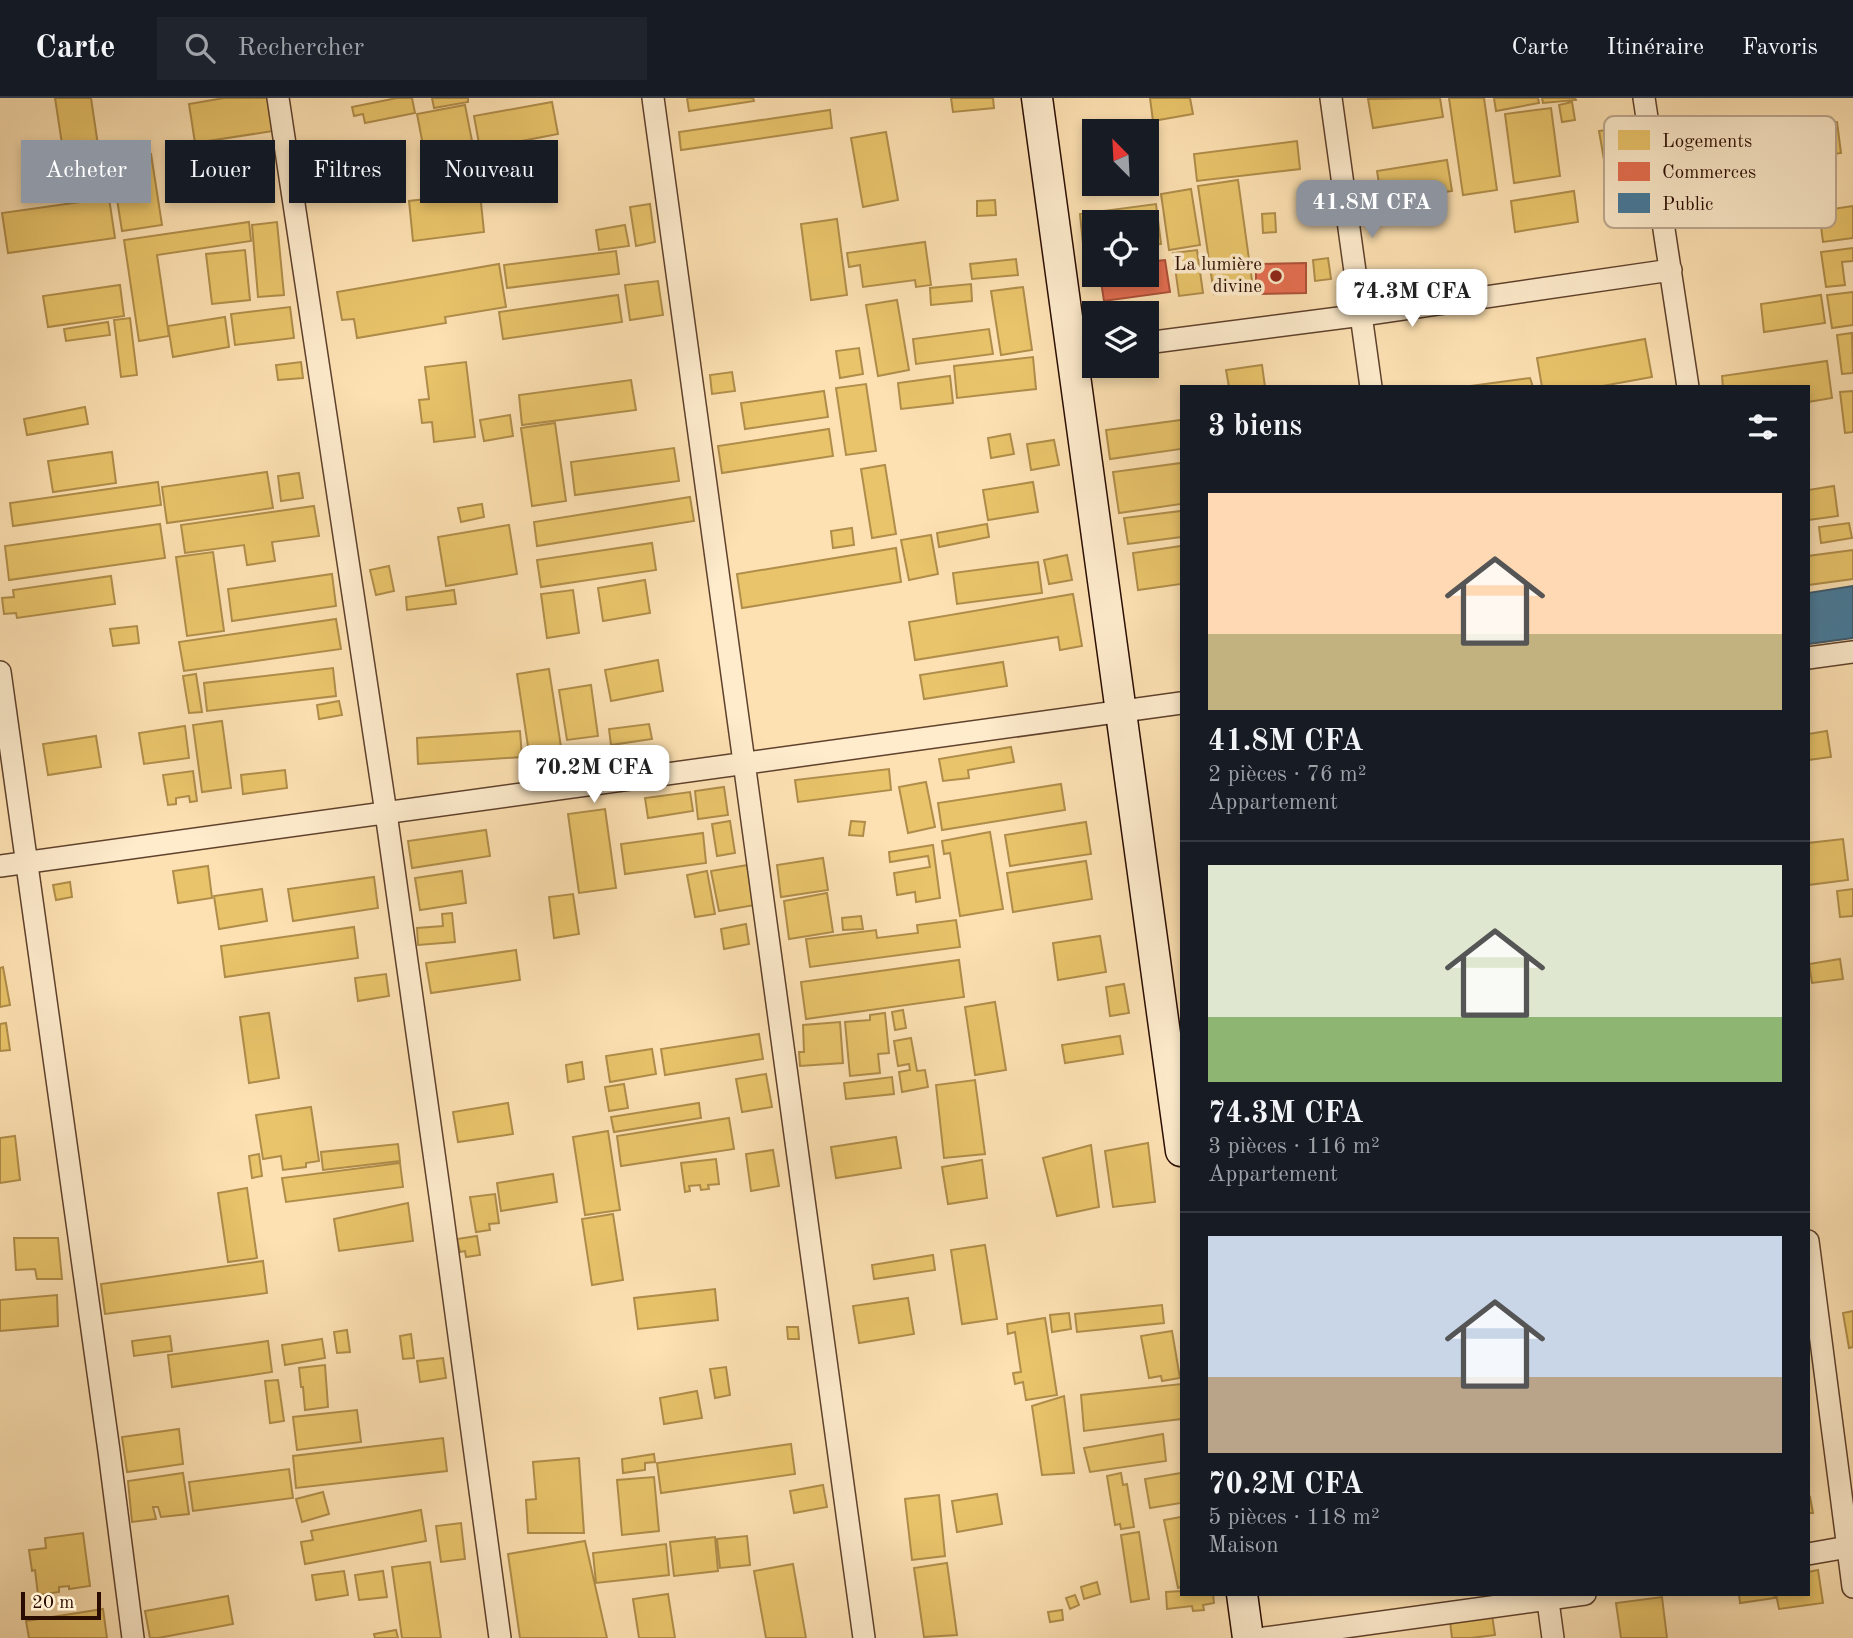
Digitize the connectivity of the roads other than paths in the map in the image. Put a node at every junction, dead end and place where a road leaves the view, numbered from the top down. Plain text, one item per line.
1 (278, 98) edge
2 (653, 98) edge
3 (1037, 98) edge
4 (1331, 98) edge
5 (1644, 98) edge
6 (1647, 116) edge
7 (1664, 228) edge
8 (1671, 270) junction
9 (1362, 315) junction
10 (1159, 341) edge
11 (1082, 346) edge
12 (1086, 378) edge
13 (1371, 385) edge
14 (1688, 385) edge
15 (1853, 652) edge
16 (1810, 658) edge
17 (0, 672) edge
18 (1180, 703) edge
19 (1121, 712) junction
20 (745, 763) junction
21 (386, 813) junction
22 (27, 862) junction
23 (0, 866) edge
24 (1180, 1144) edge
25 (1810, 1256) edge
26 (1850, 1546) edge
27 (1810, 1554) edge
28 (1853, 1587) edge
29 (1242, 1596) edge
30 (1548, 1597) edge
31 (133, 1638) edge
32 (500, 1638) edge
33 (864, 1638) edge
34 (1248, 1638) edge
35 (1265, 1638) edge
36 (1553, 1638) edge

1 - 21 street
2 - 20 street
3 - 11 street
4 - 9 street
5 - 6 street
7 - 8 street
8 - 9 street
8 - 14 street
9 - 10 street
9 - 13 street
12 - 19 street
15 - 16 street
17 - 22 street
18 - 19 street
19 - 20 street
19 - 24 street
20 - 21 street
20 - 33 street
21 - 22 street
21 - 32 street
22 - 23 street
22 - 31 street
25 - 26 street
26 - 27 street
26 - 28 street
29 - 34 street
30 - 35 street
30 - 36 street

